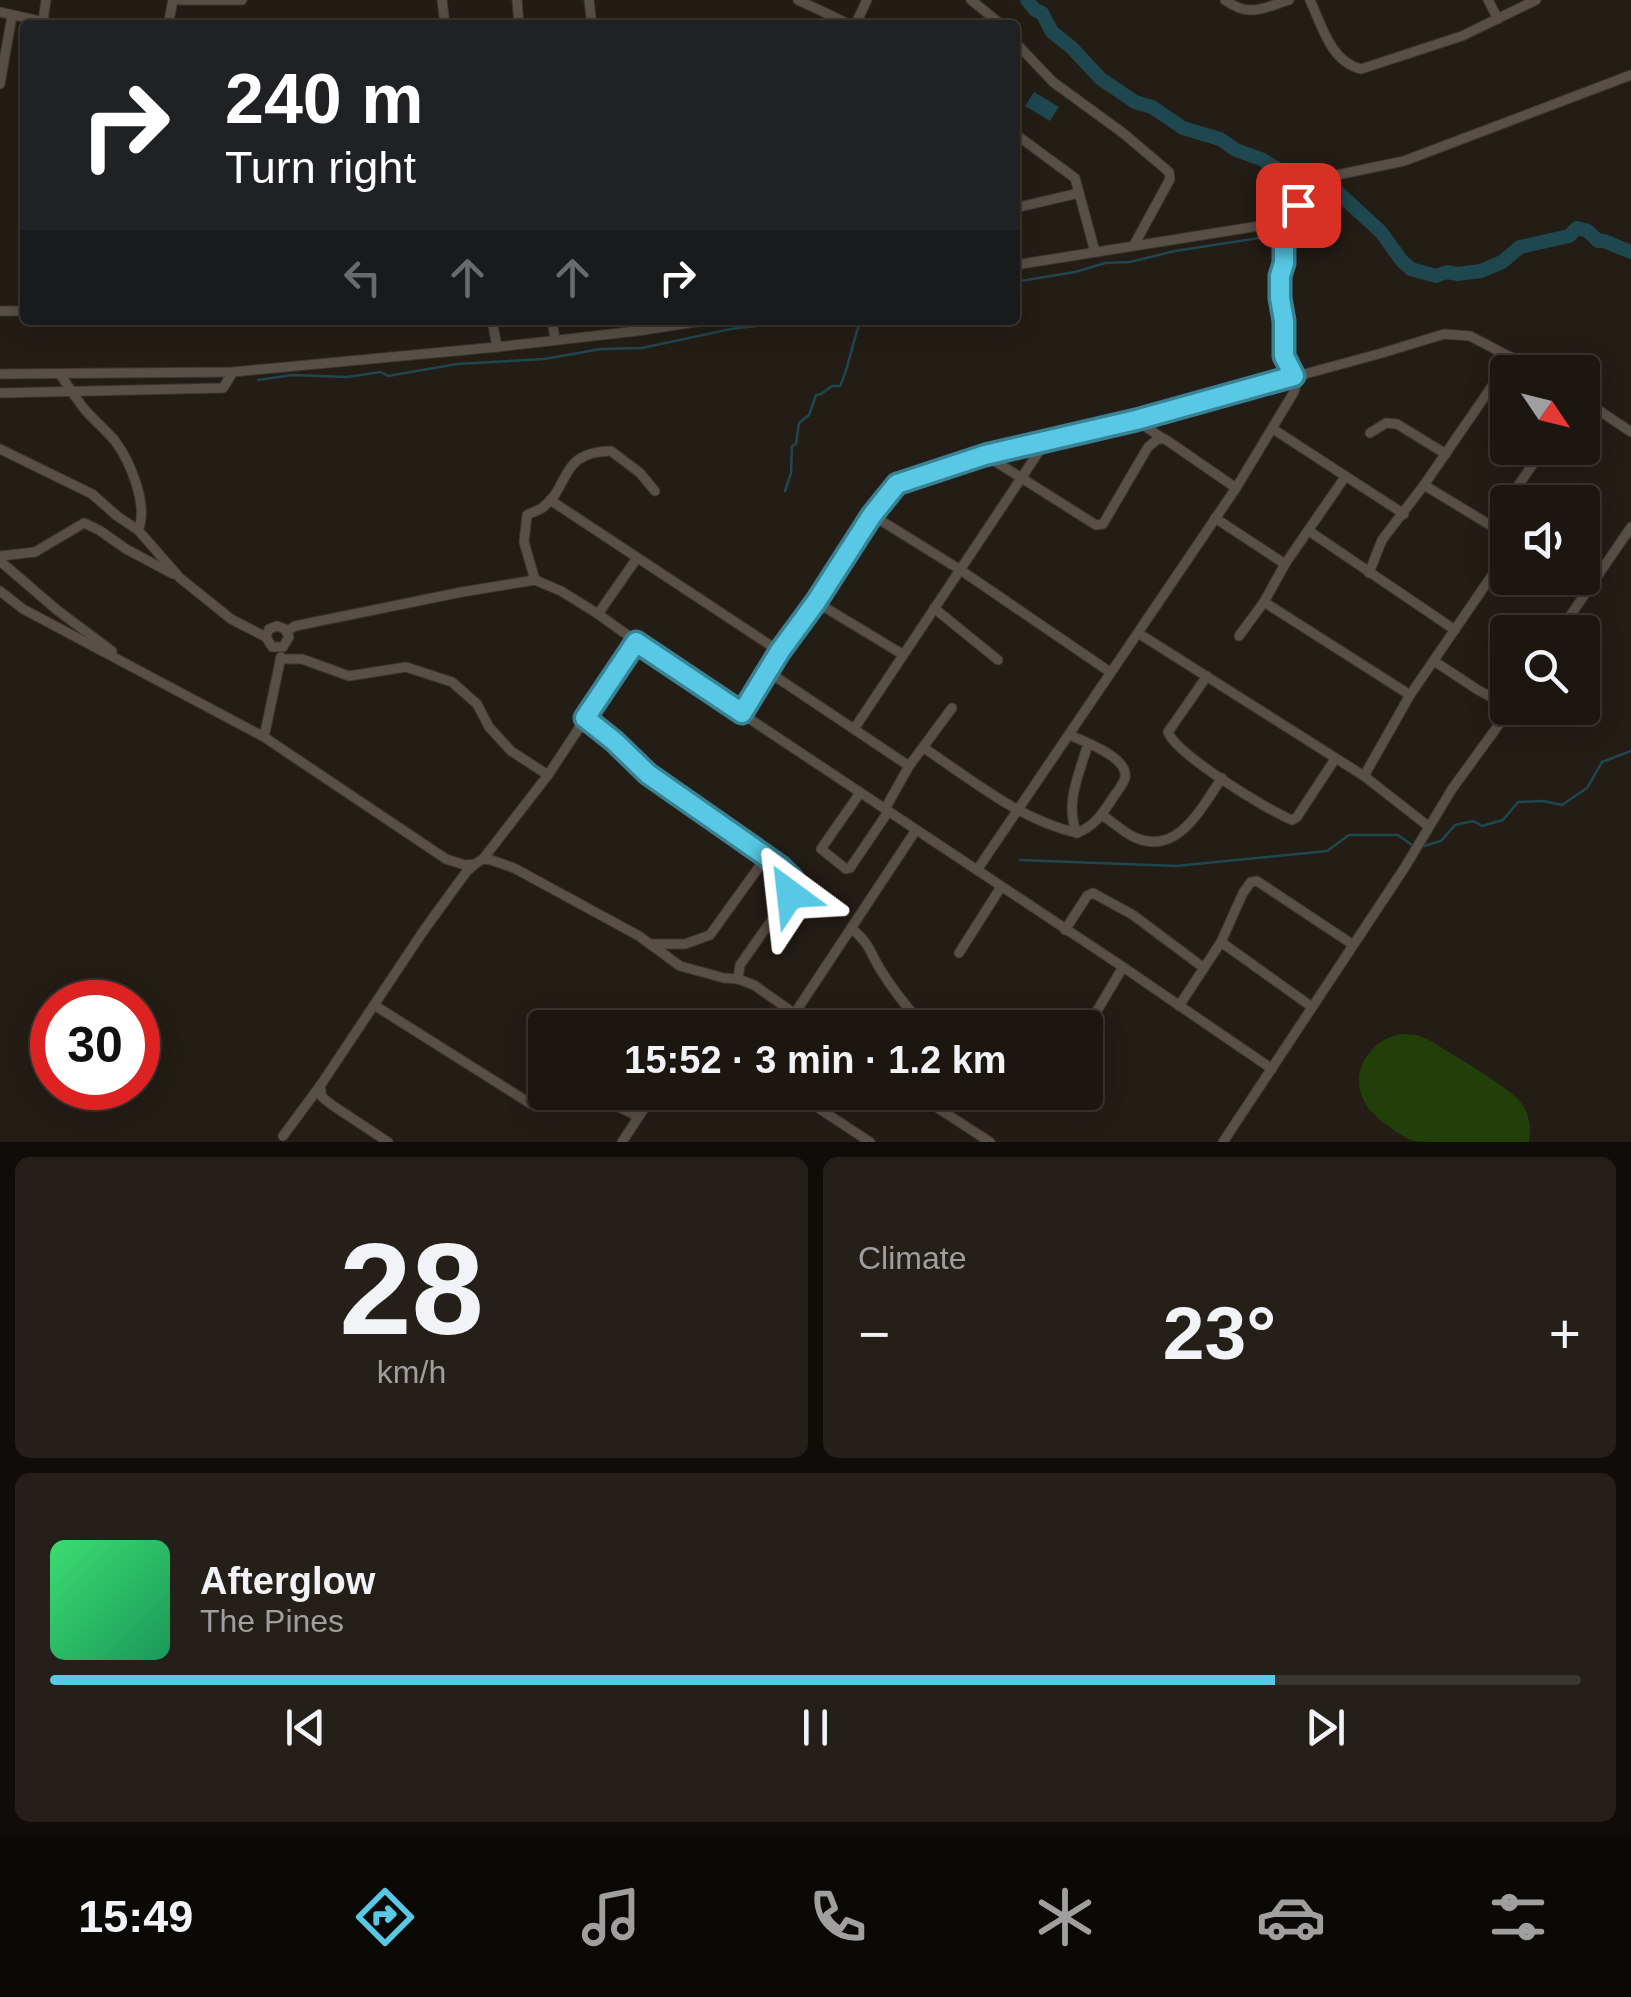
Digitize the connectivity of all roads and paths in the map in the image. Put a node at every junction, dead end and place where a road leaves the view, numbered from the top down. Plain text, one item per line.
1 (172, 0) edge
2 (242, 0) edge
3 (798, 0) edge
4 (970, 0) edge
5 (1225, 0) edge
6 (1289, 0) edge
7 (1310, 0) edge
8 (1488, 0) edge
9 (1536, 0) edge
10 (0, 12) edge
11 (12, 16) junction
12 (1498, 19) junction
13 (37, 20) edge
14 (842, 20) edge
15 (996, 20) edge
16 (1020, 47) edge
17 (1631, 75) edge
18 (0, 84) edge
19 (1020, 138) edge
20 (1079, 193) junction
21 (1020, 207) edge
22 (1284, 218) junction
23 (1134, 245) junction
24 (1095, 252) junction
25 (1020, 264) edge
26 (493, 325) edge
27 (552, 325) edge
28 (636, 326) edge
29 (554, 340) junction
30 (497, 347) junction
31 (1508, 355) edge
32 (233, 372) junction
33 (0, 374) edge
34 (60, 374) junction
35 (1294, 376) junction
36 (1490, 389) edge
37 (72, 392) junction
38 (0, 393) edge
39 (1600, 411) edge
40 (1136, 420) junction
41 (1273, 428) junction
42 (1631, 432) edge
43 (1370, 434) dead end
44 (1164, 439) junction
45 (1046, 441) junction
46 (0, 448) edge
47 (1446, 454) junction
48 (985, 455) junction
49 (1345, 477) junction
50 (1020, 478) junction
51 (1424, 485) junction
52 (1236, 488) junction
53 (654, 490) dead end
54 (550, 500) junction
55 (1404, 514) junction
56 (872, 515) junction
57 (1215, 518) junction
58 (1490, 524) edge
59 (1631, 527) edge
60 (138, 530) junction
61 (1309, 532) junction
62 (0, 558) edge
63 (637, 558) junction
64 (1284, 564) junction
65 (958, 570) junction
66 (1600, 571) edge
67 (1369, 573) junction
68 (180, 578) junction
69 (1490, 578) edge
70 (535, 580) junction
71 (0, 591) edge
72 (816, 602) junction
73 (1264, 602) junction
74 (934, 608) junction
75 (598, 614) junction
76 (1455, 630) junction
77 (287, 632) junction
78 (1138, 633) junction
79 (1239, 636) dead end
80 (266, 638) junction
81 (636, 642) junction
82 (283, 647) junction
83 (780, 651) junction
84 (902, 654) junction
85 (280, 659) junction
86 (998, 660) dead end
87 (1434, 660) junction
88 (124, 663) junction
89 (767, 671) junction
90 (1110, 672) junction
91 (1207, 676) junction
92 (1410, 695) junction
93 (1490, 697) edge
94 (952, 708) dead end
95 (742, 713) junction
96 (585, 718) junction
97 (1497, 725) edge
98 (854, 729) junction
99 (1070, 734) junction
100 (264, 737) junction
101 (1088, 744) junction
102 (924, 748) junction
103 (1335, 759) junction
104 (910, 766) junction
105 (548, 775) junction
106 (1364, 776) junction
107 (1222, 778) junction
108 (860, 793) junction
109 (1018, 808) junction
110 (886, 810) junction
111 (1102, 815) junction
112 (1428, 826) junction
113 (916, 830) junction
114 (1077, 833) junction
115 (767, 856) junction
116 (479, 862) junction
117 (976, 870) junction
118 (1001, 886) junction
119 (852, 928) junction
120 (1065, 930) junction
121 (1221, 942) junction
122 (650, 944) junction
123 (1352, 944) junction
124 (959, 952) dead end
125 (1123, 968) junction
126 (1204, 968) junction
127 (738, 980) junction
128 (374, 1006) junction
129 (1179, 1006) junction
130 (1312, 1007) junction
131 (788, 1010) edge
132 (797, 1010) edge
133 (909, 1010) edge
134 (1098, 1010) edge
135 (1272, 1069) junction
136 (320, 1086) junction
137 (643, 1110) edge
138 (821, 1110) edge
139 (941, 1110) edge
140 (638, 1117) junction
141 (283, 1136) dead end
142 (388, 1142) edge
143 (622, 1142) edge
144 (870, 1142) edge
145 (990, 1142) edge
146 (1223, 1142) edge

1 - 2 street
3 - 14 street
4 - 15 street
5 - 6 street
7 - 12 street
8 - 12 street
9 - 12 street
10 - 11 street
11 - 13 street
11 - 18 street
16 - 23 street
17 - 22 street
19 - 20 street
20 - 21 street
20 - 24 street
22 - 23 street
22 - 35 street
23 - 24 street
24 - 25 street
26 - 30 street
27 - 29 street
28 - 29 street
29 - 30 street
30 - 32 street
31 - 35 street
32 - 34 street
32 - 37 street
33 - 34 street
34 - 37 street
35 - 40 street
35 - 41 street
36 - 47 street
37 - 38 street
37 - 60 street
39 - 42 street
40 - 44 street
40 - 45 street
41 - 49 street
41 - 52 street
43 - 47 street
44 - 50 street
44 - 52 street
45 - 48 street
45 - 50 street
46 - 60 street
47 - 51 street
48 - 50 street
48 - 56 street
49 - 55 street
49 - 61 street
50 - 65 street
51 - 55 street
51 - 58 street
52 - 57 street
53 - 54 street
54 - 63 street
54 - 70 street
55 - 67 street
56 - 65 street
56 - 72 street
57 - 64 street
57 - 78 street
59 - 66 street
60 - 68 street
61 - 64 street
61 - 67 street
62 - 68 street
62 - 88 street
63 - 75 street
63 - 83 street
64 - 73 street
65 - 74 street
65 - 90 street
67 - 76 street
68 - 80 street
69 - 76 street
70 - 75 street
70 - 77 street
71 - 88 street
72 - 83 street
72 - 84 street
73 - 79 street
73 - 92 street
74 - 84 street
74 - 86 street
75 - 81 street
76 - 87 street
77 - 80 street
77 - 82 street
78 - 90 street
78 - 91 street
80 - 82 street
81 - 95 street
81 - 96 street
82 - 85 street
83 - 89 street
84 - 98 street
85 - 100 street
85 - 105 street
87 - 92 street
87 - 93 street
88 - 100 street
89 - 95 street
89 - 98 street
90 - 99 street
91 - 103 street
91 - 107 street
92 - 106 street
94 - 102 street
95 - 108 street
96 - 105 street
96 - 115 street
97 - 112 street
98 - 104 street
99 - 101 street
99 - 109 street
100 - 116 street
101 - 111 street
101 - 114 street
102 - 104 street
102 - 109 street
103 - 106 street
103 - 107 street
104 - 110 street
105 - 116 street
106 - 112 street
107 - 111 street
108 - 110 street
108 - 110 street
109 - 114 street
109 - 117 street
110 - 113 street
111 - 114 street
112 - 123 street
113 - 117 street
113 - 119 street
115 - 122 street
115 - 127 street
116 - 122 street
116 - 128 street
117 - 118 street
118 - 120 street
118 - 124 street
119 - 132 street
119 - 133 street
120 - 125 street
120 - 126 street
121 - 123 street
121 - 126 street
121 - 130 street
122 - 127 street
123 - 130 street
125 - 129 street
125 - 134 street
126 - 129 street
127 - 131 street
128 - 136 street
128 - 140 street
129 - 135 street
130 - 135 street
135 - 146 street
136 - 141 street
136 - 142 street
137 - 140 street
138 - 144 street
139 - 145 street
140 - 143 street

